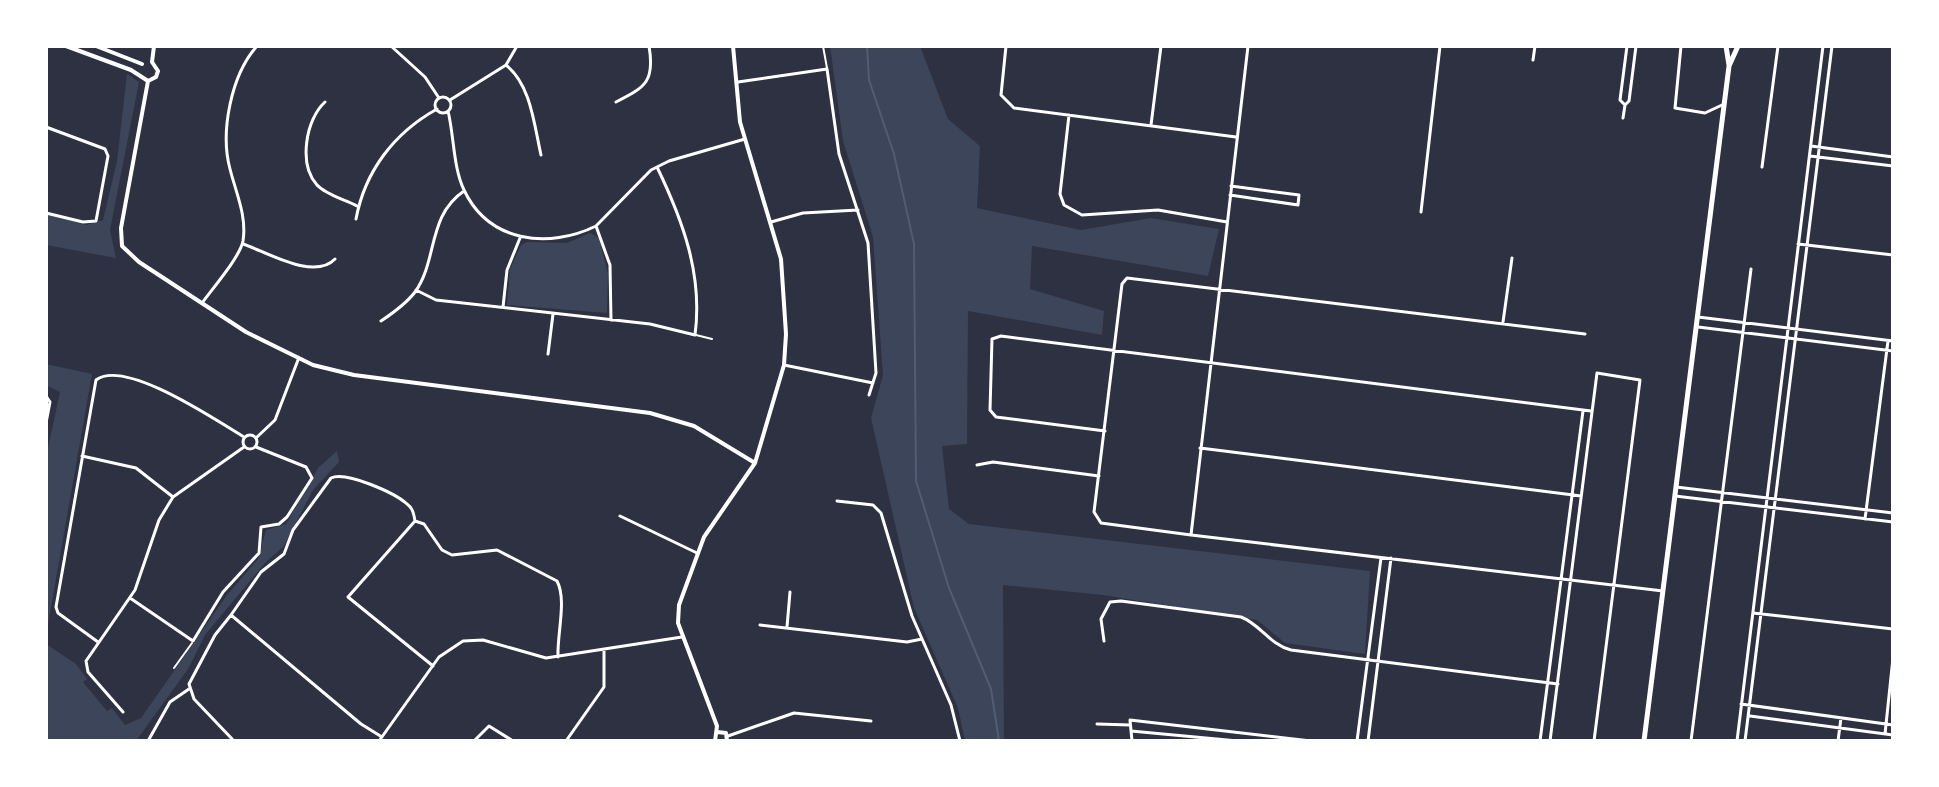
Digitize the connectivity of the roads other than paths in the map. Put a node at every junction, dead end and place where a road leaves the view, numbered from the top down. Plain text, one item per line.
1 (66, 46) edge
2 (96, 46) edge
3 (154, 46) edge
4 (257, 46) edge
5 (391, 46) edge
6 (517, 46) edge
7 (649, 46) edge
8 (733, 46) edge
9 (823, 46) edge
10 (1006, 46) edge
11 (1161, 46) edge
12 (1248, 46) edge
13 (1440, 46) edge
14 (1535, 46) edge
15 (1627, 46) edge
16 (1636, 46) edge
17 (1681, 46) edge
18 (1726, 46) edge
19 (1738, 46) edge
20 (1778, 46) edge
21 (1823, 46) edge
22 (1832, 46) edge
23 (1533, 60) dead end
24 (152, 62) junction
25 (142, 64) junction
26 (506, 65) junction
27 (1729, 66) junction
28 (827, 69) junction
29 (145, 79) junction
30 (738, 82) junction
31 (439, 98) junction
32 (450, 100) junction
33 (325, 102) dead end
34 (616, 102) dead end
35 (1724, 103) junction
36 (1625, 105) junction
37 (437, 109) junction
38 (448, 111) junction
39 (1069, 115) junction
40 (1623, 118) dead end
41 (1151, 125) junction
42 (46, 127) edge
43 (1237, 137) junction
44 (745, 139) junction
45 (1811, 146) junction
46 (1820, 147) junction
47 (541, 155) dead end
48 (1810, 156) junction
49 (1819, 157) junction
50 (1893, 157) edge
51 (1893, 166) edge
52 (657, 167) junction
53 (1762, 167) dead end
54 (1231, 186) junction
55 (464, 191) junction
56 (1230, 195) junction
57 (358, 206) junction
58 (858, 210) junction
59 (1421, 212) dead end
60 (46, 213) edge
61 (356, 219) dead end
62 (1227, 222) junction
63 (770, 223) junction
64 (596, 226) junction
65 (520, 238) junction
66 (243, 244) junction
67 (1798, 244) junction
68 (1808, 245) junction
69 (1893, 255) edge
70 (1512, 258) dead end
71 (335, 259) dead end
72 (1751, 269) dead end
73 (1219, 288) junction
74 (416, 290) junction
75 (202, 303) junction
76 (503, 307) junction
77 (553, 314) junction
78 (1698, 317) junction
79 (611, 320) junction
80 (381, 321) dead end
81 (1503, 323) junction
82 (1744, 323) junction
83 (1697, 327) junction
84 (1788, 328) junction
85 (1797, 329) junction
86 (1743, 332) junction
87 (1585, 334) dead end
88 (695, 335) junction
89 (1787, 338) junction
90 (712, 339) dead end
91 (1796, 340) junction
92 (1891, 341) edge
93 (1112, 351) junction
94 (1887, 351) junction
95 (1893, 351) edge
96 (548, 354) dead end
97 (298, 360) junction
98 (1210, 363) junction
99 (784, 365) junction
100 (873, 383) junction
101 (869, 395) dead end
102 (46, 396) edge
103 (1583, 411) junction
104 (1591, 411) junction
105 (46, 423) edge
106 (1105, 431) junction
107 (244, 437) junction
108 (256, 438) junction
109 (244, 447) junction
110 (256, 447) junction
111 (1200, 448) junction
112 (82, 456) junction
113 (755, 463) junction
114 (977, 465) dead end
115 (1099, 476) junction
116 (1676, 487) junction
117 (1722, 493) junction
118 (1572, 495) junction
119 (1581, 496) junction
120 (1675, 496) junction
121 (173, 497) junction
122 (1767, 498) junction
123 (1777, 499) junction
124 (837, 501) dead end
125 (1720, 502) junction
126 (1766, 507) junction
127 (1775, 508) junction
128 (1866, 510) junction
129 (1893, 513) edge
130 (620, 516) dead end
131 (1865, 519) junction
132 (415, 521) junction
133 (1893, 522) edge
134 (1191, 535) junction
135 (697, 553) junction
136 (1381, 558) junction
137 (1391, 558) junction
138 (1561, 579) junction
139 (1571, 581) junction
140 (1614, 586) junction
141 (1663, 591) junction
142 (790, 592) dead end
143 (130, 598) junction
144 (1753, 613) junction
145 (1760, 614) junction
146 (231, 615) junction
147 (760, 625) dead end
148 (787, 627) junction
149 (1893, 629) edge
150 (682, 637) junction
151 (922, 639) junction
152 (193, 641) junction
153 (1104, 641) dead end
154 (98, 642) junction
155 (604, 651) junction
156 (558, 657) junction
157 (1893, 658) edge
158 (1370, 661) junction
159 (1378, 661) junction
160 (433, 666) junction
161 (174, 668) dead end
162 (1547, 683) junction
163 (1558, 684) junction
164 (189, 689) junction
165 (1741, 704) junction
166 (1749, 705) junction
167 (123, 712) dead end
168 (1741, 715) junction
169 (1748, 716) junction
170 (1841, 718) junction
171 (871, 721) dead end
172 (1097, 724) dead end
173 (1885, 724) junction
174 (1130, 725) junction
175 (1893, 725) edge
176 (1839, 728) junction
177 (717, 732) junction
178 (1885, 734) junction
179 (1893, 735) edge
180 (727, 738) edge
181 (380, 739) edge
182 (148, 741) edge
183 (234, 741) edge
184 (474, 741) edge
185 (513, 741) edge
186 (566, 741) edge
187 (714, 741) edge
188 (960, 741) edge
189 (1132, 741) edge
190 (1238, 741) edge
191 (1311, 741) edge
192 (1357, 741) edge
193 (1368, 741) edge
194 (1540, 741) edge
195 (1550, 741) edge
196 (1594, 741) edge
197 (1644, 741) edge
198 (1691, 741) edge
199 (1737, 741) edge
200 (1745, 741) edge
201 (1838, 741) edge

1 - 29 street
2 - 25 street
3 - 24 street
4 - 66 street
5 - 31 street
6 - 26 street
7 - 34 street
8 - 30 street
9 - 28 lane
10 - 39 street
11 - 41 street
12 - 43 street
13 - 59 street
14 - 23 street
15 - 36 street
16 - 36 street
17 - 35 street
18 - 27 main road
19 - 27 main road
20 - 53 street
21 - 45 street
22 - 46 street
24 - 25 street
24 - 29 street
25 - 29 street
26 - 32 street
26 - 47 street
27 - 35 main road
28 - 30 street
28 - 58 street
29 - 75 street
30 - 44 street
31 - 32 street
31 - 37 street
32 - 38 street
33 - 57 street
35 - 78 main road
36 - 40 street
37 - 38 street
37 - 57 street
38 - 55 street
39 - 41 street
39 - 62 street
41 - 43 street
42 - 60 street
43 - 54 street
44 - 52 street
44 - 63 street
45 - 46 street
45 - 48 street
46 - 49 street
46 - 50 street
48 - 49 street
48 - 67 street
49 - 51 street
49 - 68 street
52 - 64 street
52 - 88 street
54 - 56 street
54 - 56 street
55 - 65 street
55 - 74 street
56 - 62 street
57 - 61 street
58 - 63 street
58 - 100 street
62 - 73 street
63 - 99 street
64 - 65 street
64 - 79 street
65 - 76 street
66 - 71 street
66 - 75 street
67 - 68 street
67 - 84 street
68 - 69 street
68 - 85 street
70 - 81 street
72 - 82 street
73 - 81 street
73 - 93 street
73 - 98 street
74 - 76 street
74 - 80 street
75 - 97 street
76 - 77 street
77 - 79 street
77 - 96 street
78 - 82 street
78 - 83 main road
79 - 88 street
81 - 87 street
82 - 84 street
82 - 86 street
83 - 86 street
83 - 116 main road
84 - 85 street
84 - 89 street
85 - 91 street
85 - 92 street
86 - 89 street
86 - 117 street
88 - 90 lane
89 - 91 street
89 - 122 street
91 - 94 street
91 - 123 street
92 - 94 street
93 - 98 street
93 - 106 street
93 - 106 street
94 - 95 street
94 - 128 street
97 - 108 street
97 - 113 street
98 - 103 street
98 - 111 street
99 - 100 street
99 - 113 street
100 - 101 street
102 - 105 street
103 - 104 street
103 - 118 street
104 - 119 street
104 - 140 street
106 - 115 street
107 - 108 street
107 - 109 street
107 - 112 street
108 - 110 street
109 - 110 street
109 - 121 street
110 - 152 street
111 - 118 street
111 - 134 street
112 - 121 street
112 - 154 street
113 - 135 street
114 - 115 street
115 - 134 street
116 - 117 street
116 - 120 main road
117 - 122 street
117 - 125 street
118 - 119 street
118 - 138 street
119 - 139 street
120 - 125 street
120 - 141 main road
121 - 143 street
122 - 123 street
122 - 126 street
123 - 127 street
123 - 128 street
124 - 151 street
125 - 126 street
125 - 198 street
126 - 127 street
126 - 144 street
127 - 131 street
127 - 145 street
128 - 129 street
128 - 131 street
130 - 135 street
131 - 133 street
132 - 146 street
132 - 156 street
132 - 160 street
134 - 136 street
135 - 150 street
136 - 137 street
136 - 158 street
137 - 138 street
137 - 159 street
138 - 139 street
138 - 162 street
139 - 140 street
139 - 163 street
140 - 141 street
140 - 196 street
141 - 197 main road
142 - 148 street
143 - 152 street
143 - 154 street
144 - 145 street
144 - 165 street
145 - 149 street
145 - 166 street
146 - 164 street
146 - 181 street
147 - 148 street
148 - 151 street
150 - 155 street
150 - 177 street
151 - 188 street
152 - 161 lane
153 - 158 street
154 - 167 street
155 - 156 street
155 - 186 street
156 - 160 street
157 - 173 street
158 - 159 street
158 - 192 street
159 - 162 street
159 - 193 street
160 - 181 street
162 - 163 street
162 - 194 street
163 - 195 street
164 - 182 street
164 - 183 street
165 - 166 street
165 - 168 street
166 - 169 street
166 - 170 street
168 - 169 street
168 - 199 street
169 - 176 street
169 - 200 street
170 - 173 street
170 - 176 street
171 - 180 street
172 - 174 street
173 - 175 street
173 - 178 street
174 - 189 street
174 - 190 street
174 - 191 street
176 - 178 street
176 - 201 street
177 - 180 street
177 - 187 street
178 - 179 street
184 - 185 street

